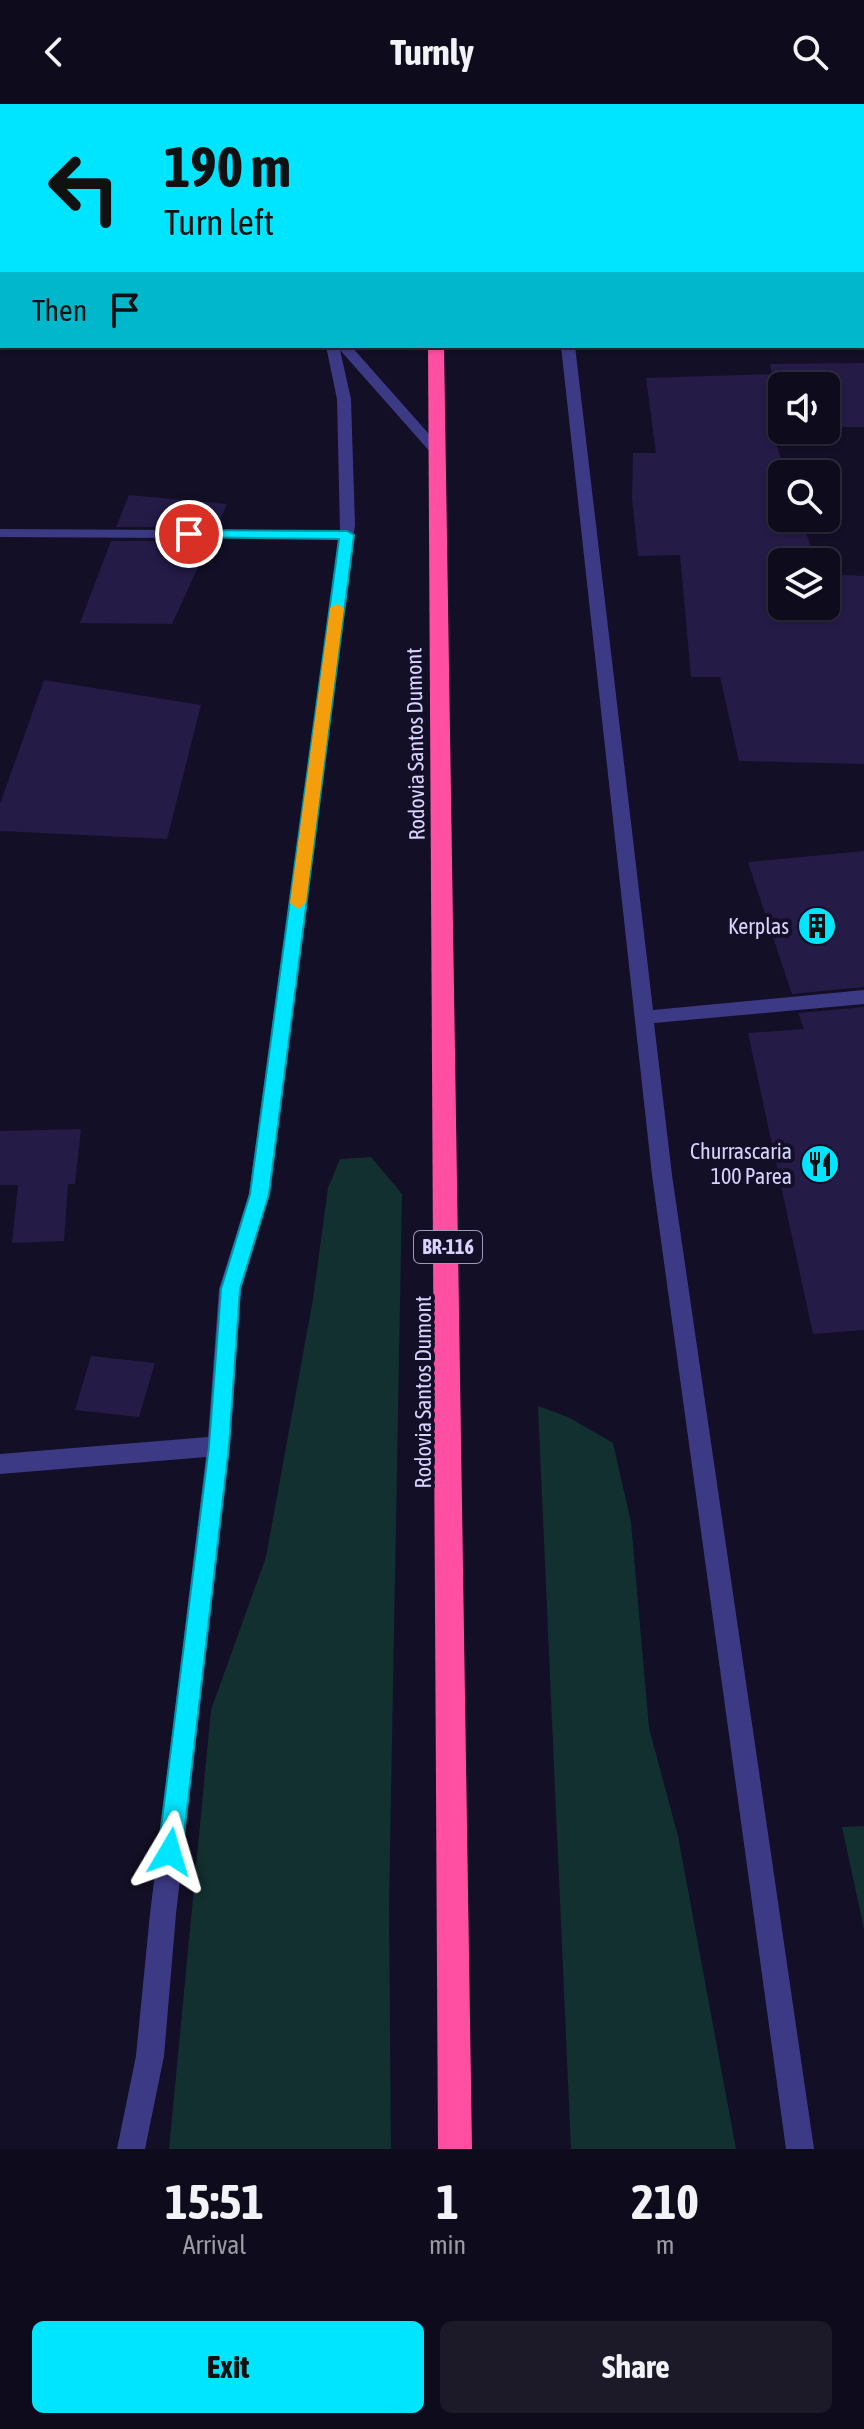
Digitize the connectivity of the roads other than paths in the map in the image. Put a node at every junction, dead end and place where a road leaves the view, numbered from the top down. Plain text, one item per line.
1 (333, 348) edge
2 (346, 348) edge
3 (436, 348) edge
4 (568, 348) edge
5 (437, 451) junction
6 (0, 533) edge
7 (347, 535) junction
8 (864, 997) edge
9 (644, 1017) junction
10 (219, 1446) junction
11 (0, 1464) edge
12 (131, 2149) edge
13 (455, 2149) edge
14 (800, 2149) edge

1 - 7 street
2 - 5 street
3 - 5 highway, Rodovia Santos Dumont / BR-116
4 - 9 street
5 - 13 highway, Rodovia Santos Dumont / BR-116
6 - 7 street
7 - 10 street
8 - 9 street
9 - 14 street
10 - 11 street
10 - 12 street

